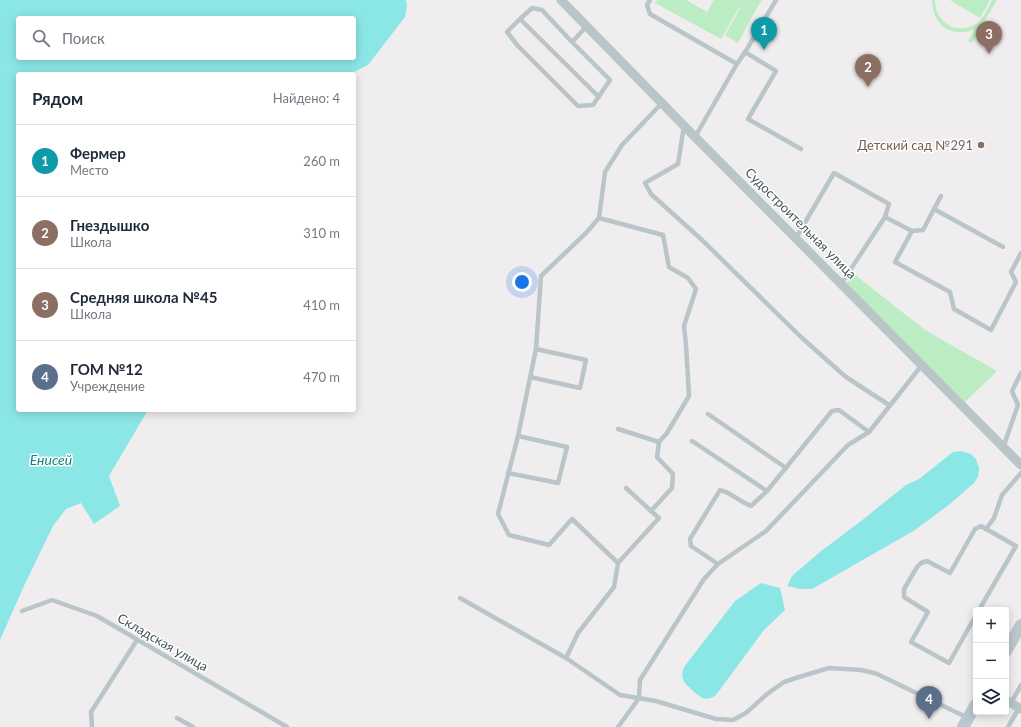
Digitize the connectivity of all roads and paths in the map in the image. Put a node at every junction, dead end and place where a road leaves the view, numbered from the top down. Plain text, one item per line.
1 (561, 0) edge
2 (650, 0) edge
3 (776, 0) edge
4 (520, 19) junction
5 (587, 26) junction
6 (572, 42) junction
7 (745, 52) junction
8 (737, 64) junction
9 (598, 97) junction
10 (662, 103) junction
11 (684, 125) junction
12 (695, 137) junction
13 (801, 149) dead end
14 (941, 196) dead end
15 (934, 209) junction
16 (885, 217) junction
17 (599, 218) junction
18 (912, 231) junction
19 (796, 238) junction
20 (1003, 247) dead end
21 (1021, 253) edge
22 (841, 284) junction
23 (536, 349) junction
24 (922, 365) junction
25 (1021, 374) edge
26 (530, 377) junction
27 (890, 405) junction
28 (708, 414) dead end
29 (618, 429) dead end
30 (869, 432) junction
31 (518, 436) junction
32 (692, 441) dead end
33 (659, 442) junction
34 (1003, 448) junction
35 (1021, 466) edge
36 (786, 468) junction
37 (508, 473) junction
38 (1021, 473) edge
39 (626, 488) dead end
40 (767, 491) junction
41 (651, 511) junction
42 (986, 529) junction
43 (618, 563) junction
44 (718, 564) junction
45 (460, 598) dead end
46 (981, 607) edge
47 (22, 611) dead end
48 (973, 620) edge
49 (1021, 625) edge
50 (137, 640) junction
51 (1009, 646) edge
52 (566, 658) junction
53 (1021, 685) edge
54 (639, 698) junction
55 (1014, 705) edge
56 (973, 709) edge
57 (177, 718) dead end
58 (965, 722) edge
59 (283, 726) edge
60 (92, 727) edge
61 (193, 727) edge
62 (618, 727) edge
63 (1008, 727) edge

1 - 5 street, Судостроительная улица
2 - 8 lane
3 - 7 lane
4 - 6 lane
4 - 9 lane
4 - 9 lane
5 - 6 lane
5 - 10 street, Судостроительная улица
6 - 9 lane
7 - 8 lane
7 - 13 lane
8 - 12 lane
10 - 11 street, Судостроительная улица
10 - 17 lane
11 - 12 street, Судостроительная улица
11 - 27 lane
12 - 19 street, Судостроительная улица
14 - 15 lane
15 - 18 lane
15 - 20 lane
16 - 18 lane
16 - 19 lane
16 - 22 lane
17 - 23 lane
17 - 33 lane
18 - 21 lane
19 - 22 street, Судостроительная улица
22 - 24 street, Судостроительная улица
23 - 26 lane
23 - 26 lane
24 - 27 lane
24 - 34 street, Судостроительная улица
25 - 34 lane
26 - 31 lane
27 - 30 lane
28 - 36 lane
29 - 33 lane
30 - 36 lane
30 - 44 lane
31 - 37 lane
31 - 37 lane
32 - 40 lane
33 - 41 lane
34 - 35 street, Судостроительная улица
36 - 40 lane
37 - 43 lane
38 - 42 lane
39 - 41 lane
40 - 44 lane
41 - 43 lane
42 - 46 lane
42 - 48 lane
43 - 52 lane
44 - 54 lane
45 - 52 lane
47 - 50 lane, Складская улица
49 - 51 main road
50 - 59 lane, Складская улица
50 - 60 lane
52 - 54 lane
53 - 55 lane
54 - 58 lane
54 - 62 lane
55 - 63 lane
56 - 58 main road
57 - 61 lane

